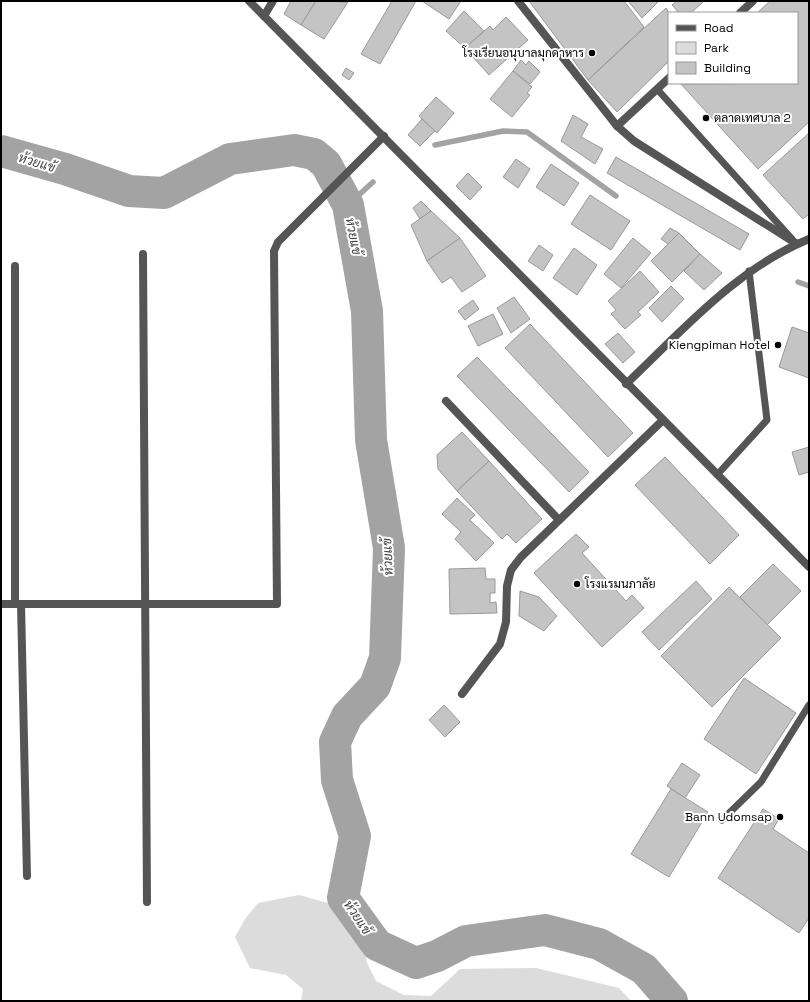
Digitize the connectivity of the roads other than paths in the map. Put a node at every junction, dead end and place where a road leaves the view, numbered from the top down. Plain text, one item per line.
1 (248, 1) edge
2 (273, 1) edge
3 (518, 1) edge
4 (753, 1) edge
5 (741, 12) edge
6 (264, 16) junction
7 (668, 79) edge
8 (657, 89) junction
9 (617, 126) junction
10 (384, 136) junction
11 (809, 239) edge
12 (796, 244) junction
13 (143, 254) dead end
14 (15, 266) dead end
15 (749, 271) junction
16 (626, 384) junction
17 (446, 401) dead end
18 (663, 420) junction
19 (717, 475) junction
20 (559, 520) junction
21 (809, 567) edge
22 (144, 603) junction
23 (1, 604) edge
24 (18, 604) junction
25 (462, 694) dead end
26 (809, 705) edge
27 (722, 820) dead end
28 (27, 876) dead end
29 (147, 902) dead end

1 - 6 street
2 - 6 street
3 - 9 street
4 - 5 street
6 - 10 street
7 - 8 street
8 - 9 street
8 - 12 lane
9 - 12 street
10 - 16 street
10 - 22 street
11 - 12 street
12 - 15 street
13 - 22 street
14 - 24 street
15 - 16 street
15 - 19 lane
16 - 18 street
17 - 20 street
18 - 19 street
18 - 20 street
19 - 21 street
20 - 25 street
22 - 24 street
22 - 29 street
23 - 24 street
24 - 28 street
26 - 27 lane

